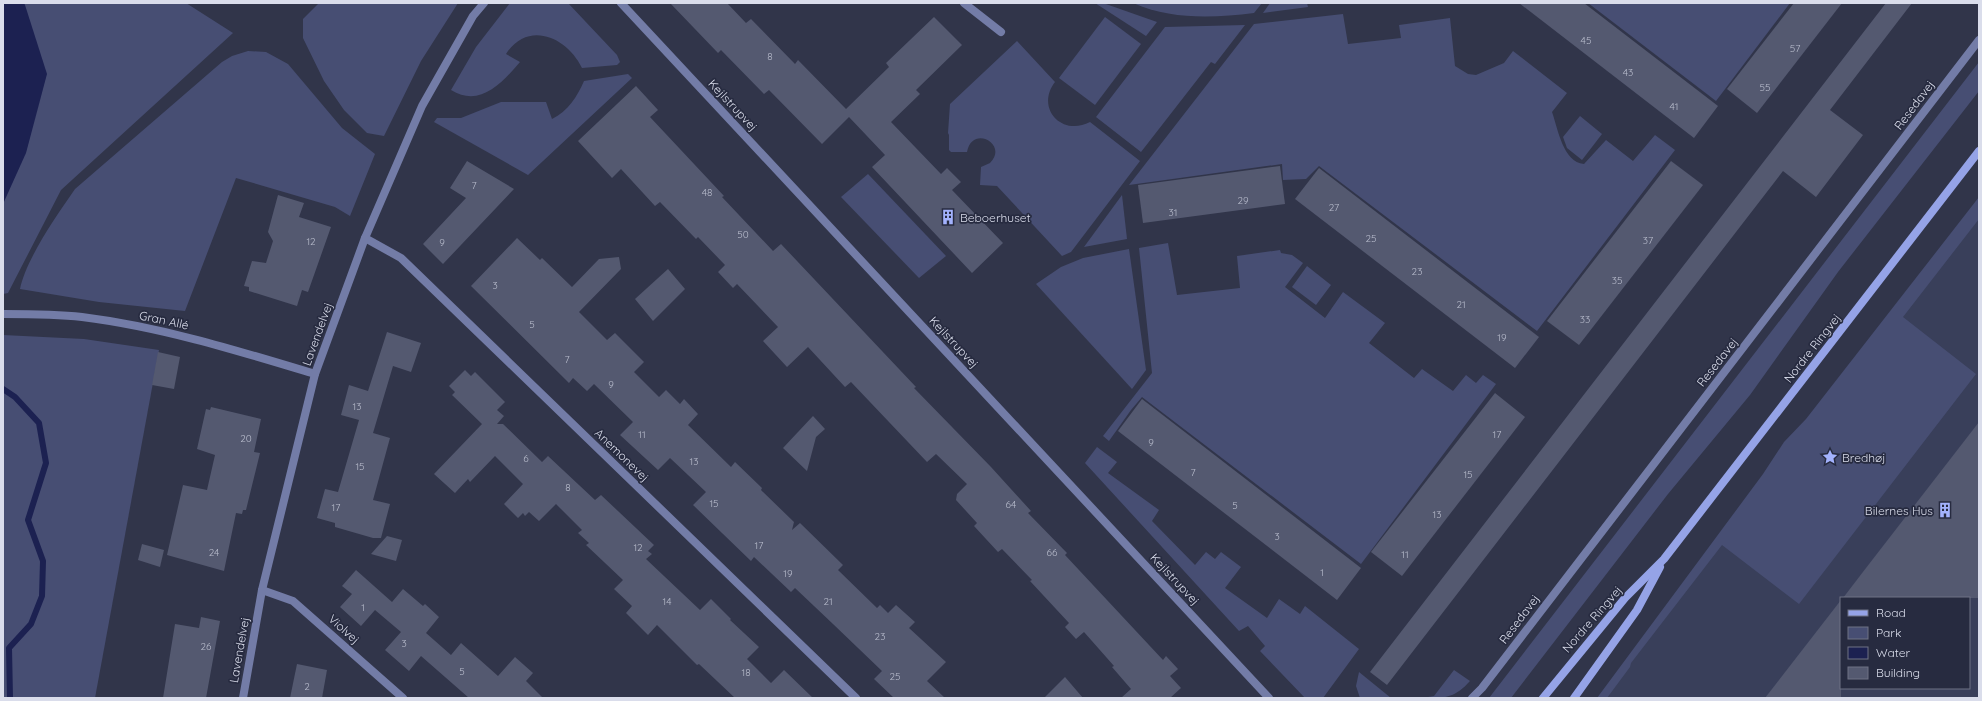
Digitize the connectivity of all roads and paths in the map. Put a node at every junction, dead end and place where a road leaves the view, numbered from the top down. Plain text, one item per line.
1 (484, 3) edge
2 (621, 3) edge
3 (964, 3) edge
4 (1001, 32) dead end
5 (1979, 40) edge
6 (1979, 151) edge
7 (365, 238) junction
8 (3, 314) edge
9 (316, 374) junction
10 (1664, 559) junction
11 (262, 590) junction
12 (243, 698) edge
13 (403, 698) edge
14 (856, 698) edge
15 (1269, 698) edge
16 (1472, 698) edge
17 (1542, 698) edge
18 (1574, 698) edge

1 - 7 street, Lavendelvej
2 - 15 street, Kejlstrupvej
3 - 4 street
5 - 16 street, Resedavej
6 - 10 main road, Nordre Ringvej
7 - 9 street, Lavendelvej
7 - 14 street, Anemonevej
8 - 9 street, Gran Allé
9 - 11 street, Lavendelvej
10 - 17 main road, Nordre Ringvej
10 - 18 main road, Nordre Ringvej
11 - 12 street, Lavendelvej
11 - 13 street, Violvej

